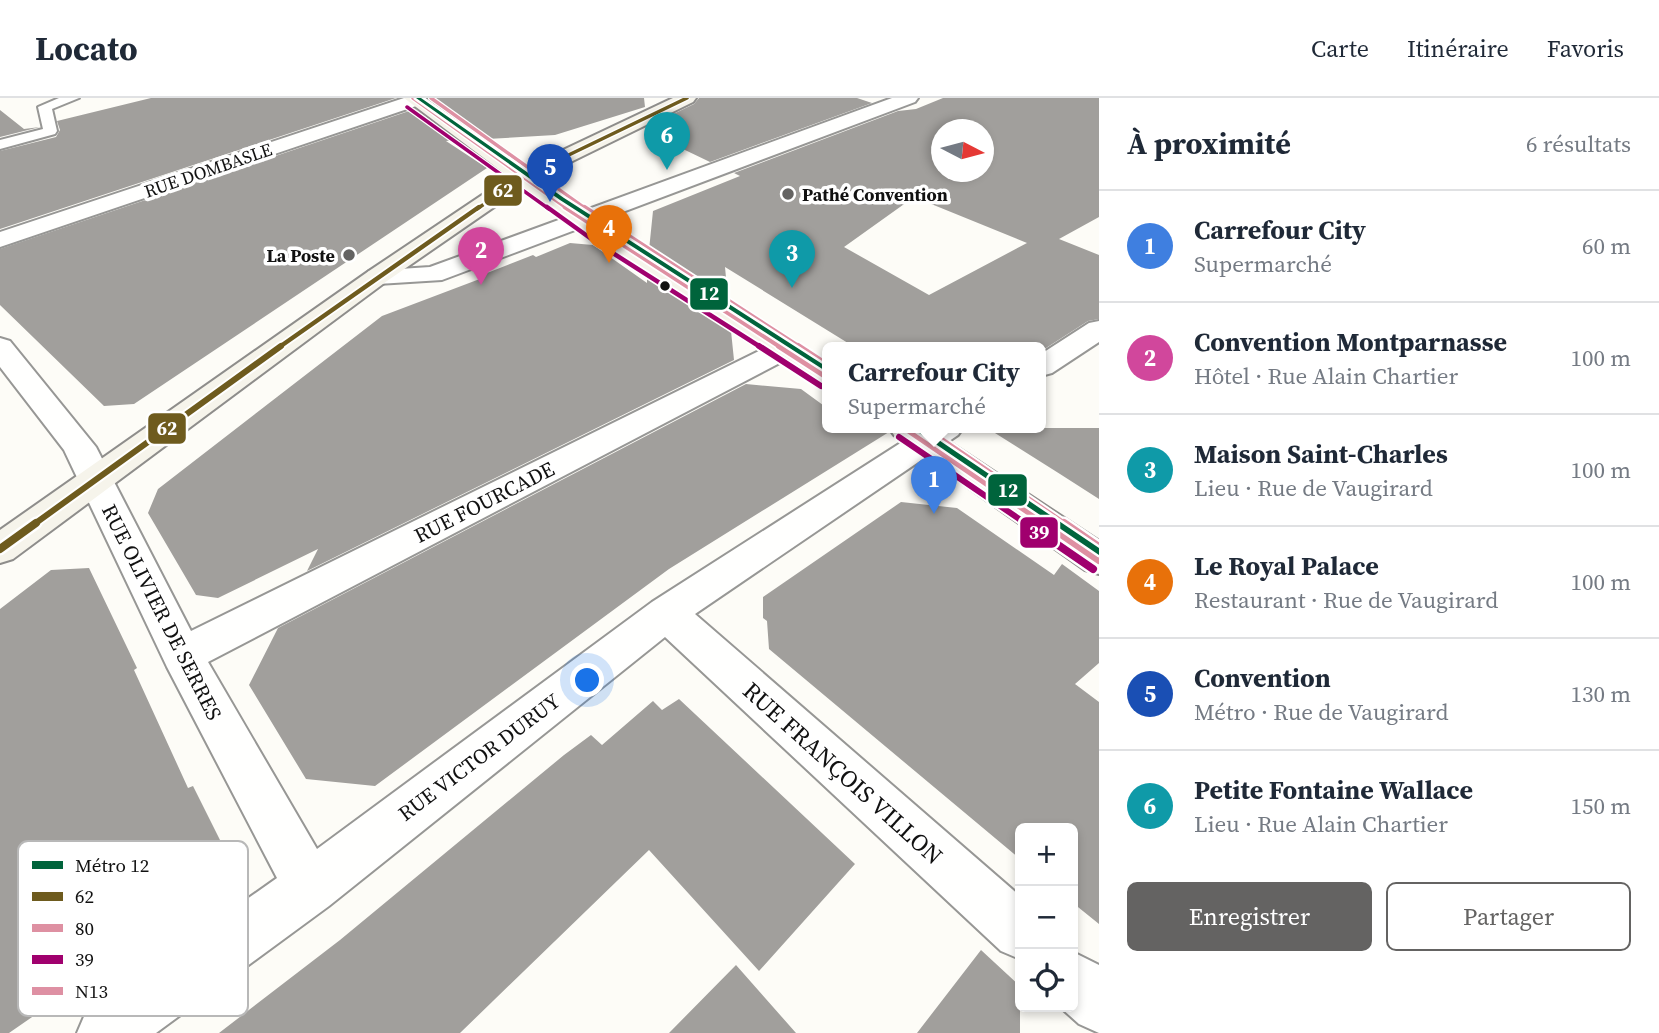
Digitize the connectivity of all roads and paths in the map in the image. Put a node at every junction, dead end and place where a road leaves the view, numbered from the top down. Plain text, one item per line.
1 (72, 98) edge
2 (687, 98) edge
3 (909, 98) edge
4 (415, 99) edge
5 (0, 145) edge
6 (523, 177) junction
7 (583, 219) junction
8 (0, 240) edge
9 (378, 276) junction
10 (1099, 329) edge
11 (0, 347) edge
12 (785, 349) junction
13 (1046, 364) edge
14 (822, 374) edge
15 (926, 433) edge
16 (94, 479) junction
17 (0, 549) edge
18 (1099, 560) edge
19 (666, 613) junction
20 (182, 655) junction
21 (310, 887) junction
22 (1015, 927) edge
23 (248, 932) edge
24 (1078, 985) edge
25 (1099, 1004) edge
26 (131, 1016) edge
27 (107, 1033) edge

1 - 5 street
2 - 6 main road
3 - 7 street
4 - 6 main road
4 - 8 street, RUE DOMBASLE
6 - 7 main road
6 - 9 main road
7 - 9 street
7 - 12 main road
9 - 16 main road
10 - 13 street
11 - 16 street, RUE OLIVIER DE SERRES
12 - 14 main road
12 - 20 street, RUE FOURCADE
15 - 18 main road
15 - 19 street, RUE VICTOR DURUY
16 - 17 main road
16 - 20 street, RUE OLIVIER DE SERRES
19 - 21 street, RUE VICTOR DURUY
19 - 22 street, RUE FRANÇOIS VILLON
20 - 21 street, RUE OLIVIER DE SERRES
21 - 23 street, RUE VICTOR DURUY
24 - 25 street
26 - 27 street, RUE VICTOR DURUY

